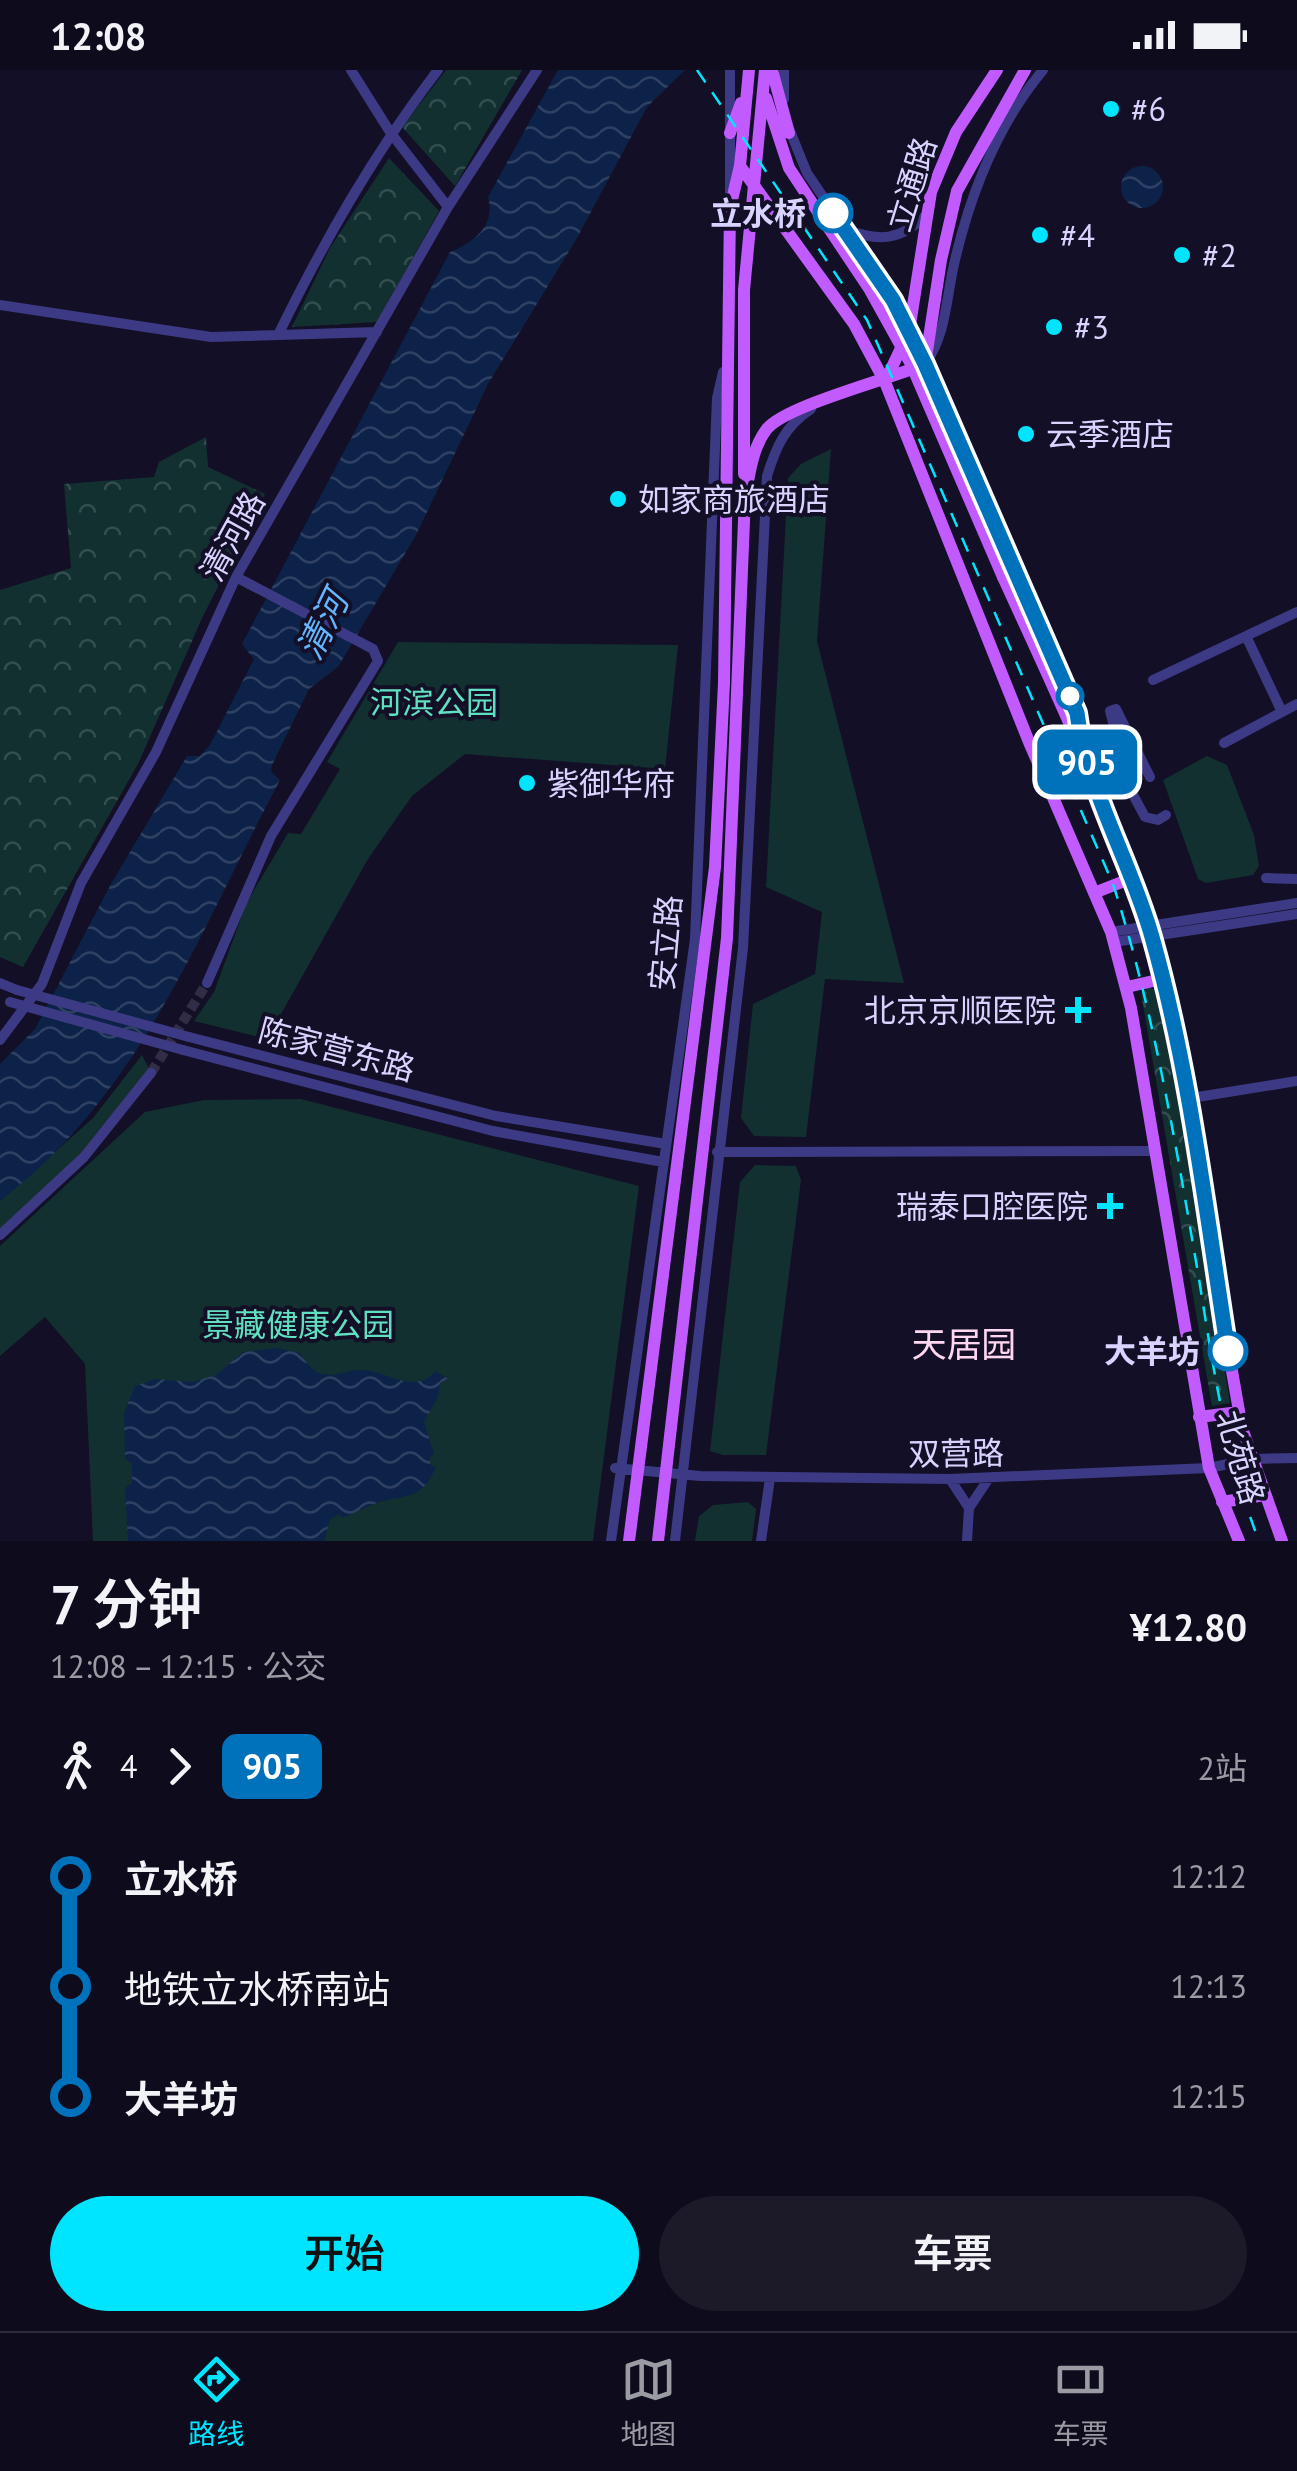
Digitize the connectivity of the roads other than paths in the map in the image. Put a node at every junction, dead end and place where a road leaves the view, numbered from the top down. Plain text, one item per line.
1 (351, 70) edge
2 (438, 70) edge
3 (536, 70) edge
4 (730, 70) edge
5 (749, 70) edge
6 (768, 70) edge
7 (784, 70) edge
8 (997, 70) edge
9 (1025, 70) edge
10 (1042, 70) edge
11 (763, 85) junction
12 (747, 86) junction
13 (390, 132) junction
14 (730, 133) junction
15 (790, 133) junction
16 (740, 166) junction
17 (752, 177) junction
18 (448, 207) junction
19 (730, 208) junction
20 (926, 215) junction
21 (844, 229) junction
22 (0, 305) edge
23 (908, 331) junction
24 (377, 332) junction
25 (278, 335) junction
26 (729, 347) junction
27 (925, 364) junction
28 (885, 382) junction
29 (820, 402) junction
30 (745, 496) junction
31 (236, 577) junction
32 (1297, 612) edge
33 (1246, 636) junction
34 (1153, 680) dead end
35 (1297, 704) edge
36 (1282, 712) junction
37 (1224, 743) dead end
38 (1082, 750) junction
39 (1150, 777) dead end
40 (1166, 815) dead end
41 (1132, 878) junction
42 (1266, 878) dead end
43 (1297, 880) edge
44 (1094, 892) junction
45 (1297, 903) edge
46 (1297, 914) edge
47 (1150, 931) junction
48 (1113, 937) junction
49 (1162, 980) junction
50 (207, 982) tunnel mouth
51 (0, 983) edge
52 (1126, 986) junction
53 (5, 999) edge
54 (0, 1040) edge
55 (151, 1073) tunnel mouth
56 (1297, 1081) edge
57 (1185, 1099) junction
58 (666, 1144) junction
59 (1156, 1151) junction
60 (717, 1152) junction
61 (663, 1162) junction
62 (0, 1235) edge
63 (1239, 1412) junction
64 (1200, 1417) junction
65 (1297, 1458) edge
66 (1252, 1460) junction
67 (617, 1468) junction
68 (1209, 1468) junction
69 (638, 1471) junction
70 (668, 1474) junction
71 (684, 1476) junction
72 (770, 1478) junction
73 (990, 1478) junction
74 (950, 1479) junction
75 (1265, 1495) junction
76 (1222, 1502) junction
77 (969, 1508) junction
78 (611, 1541) edge
79 (630, 1541) edge
80 (658, 1541) edge
81 (675, 1541) edge
82 (762, 1541) edge
83 (967, 1541) edge
84 (1238, 1541) edge
85 (1282, 1541) edge

1 - 13 street
2 - 13 street
3 - 18 street, 清河路
4 - 14 street, 安立路
5 - 12 main road, 安立路
6 - 11 main road, 安立路
6 - 15 main road
7 - 15 street, 北苑路
8 - 20 main road, 立通路
9 - 27 main road, 立通路
10 - 27 street
11 - 17 main road, 安立路
11 - 38 main road, 北苑路, bridge
12 - 14 main road
12 - 16 main road, 安立路
13 - 18 street
13 - 25 street
14 - 19 street, 安立路
15 - 21 street, 北苑路
16 - 17 main road, 北苑路
16 - 19 main road, 安立路
17 - 28 main road, 北苑路
17 - 30 main road, 安立路
18 - 24 street, 清河路
19 - 26 main road, 安立路
20 - 21 street
20 - 23 main road, 立通路
21 - 23 street, 北苑路
22 - 25 street
23 - 27 street, 北苑路
23 - 28 main road, 立通路
24 - 25 street
24 - 31 street, 清河路
26 - 58 street, 安立路
26 - 69 main road, 安立路
27 - 28 main road, 安立路
27 - 38 street, 北苑路
28 - 29 main road, 安立路
28 - 44 main road, 北苑路
29 - 30 main road, 安立路
29 - 60 street, 安立路
30 - 70 main road, 安立路
31 - 50 street
31 - 54 street, 清河路
32 - 33 street
33 - 34 street
33 - 36 street
35 - 36 street
36 - 37 street
38 - 41 main road, 北苑路
39 - 40 street
41 - 44 main road
41 - 47 main road, 北苑路
42 - 43 street
44 - 48 main road, 北苑路
45 - 47 street
46 - 47 street
47 - 48 street
47 - 49 main road, 北苑路
48 - 52 main road, 北苑路
49 - 52 main road
49 - 57 main road, 北苑路
51 - 58 street, 陈家营东路, bridge
52 - 59 main road, 北苑路
53 - 61 street, 陈家营东路, bridge
55 - 62 street
56 - 57 street
57 - 63 main road, 北苑路
58 - 61 street, 安立路
59 - 60 street
59 - 64 main road, 北苑路
60 - 71 street, 安立路
61 - 67 street, 安立路
63 - 64 main road
63 - 66 main road, 北苑路
64 - 68 main road, 北苑路
65 - 66 street, 双营路
66 - 68 street, 双营路
66 - 75 main road, 北苑路
67 - 69 street, 双营路
67 - 78 street, 安立路
68 - 73 street, 双营路
68 - 76 main road, 北苑路
69 - 70 street, 双营路
69 - 79 main road, 安立路
70 - 71 street, 双营路
70 - 80 main road, 安立路
71 - 72 street, 双营路
71 - 81 street, 安立路
72 - 74 street, 双营路
72 - 82 street
73 - 74 street, 双营路
73 - 77 street
74 - 77 street
75 - 76 main road
75 - 85 main road, 北苑路
76 - 84 main road, 北苑路
77 - 83 street

